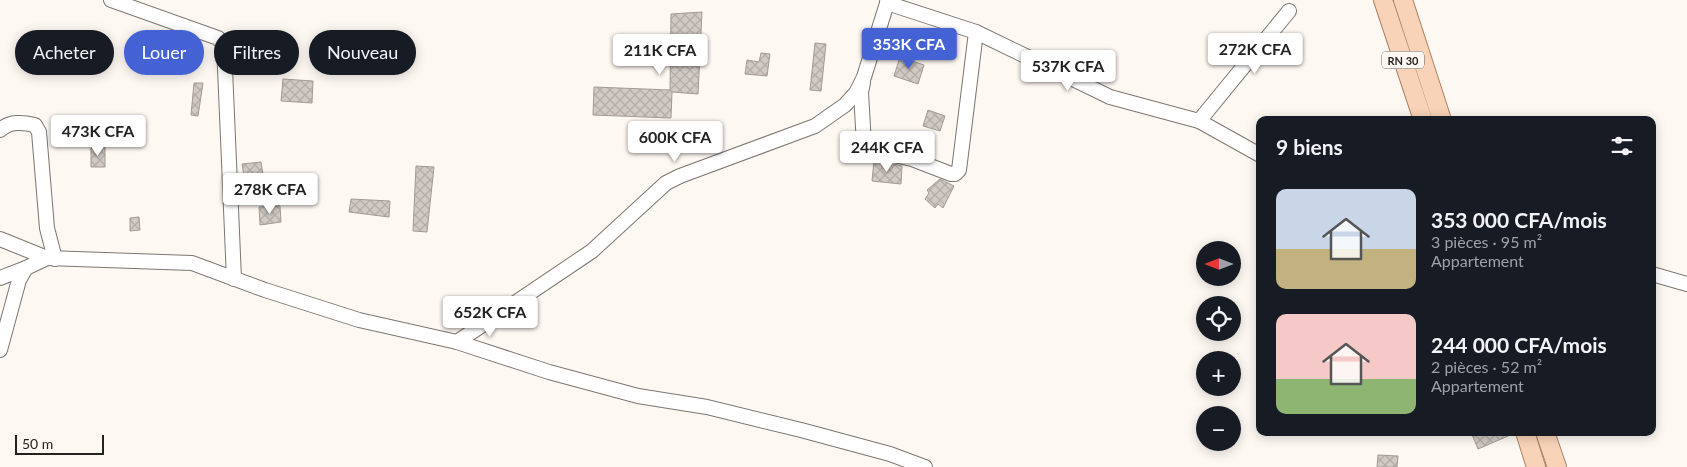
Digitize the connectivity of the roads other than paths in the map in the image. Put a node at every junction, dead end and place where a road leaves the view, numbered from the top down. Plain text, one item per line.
1 (111, 0) edge
2 (1383, 0) edge
3 (1403, 0) edge
4 (888, 1) edge
5 (1288, 11) dead end
6 (976, 32) junction
7 (864, 77) junction
8 (1422, 116) edge
9 (1441, 116) edge
10 (1199, 121) junction
11 (0, 130) edge
12 (1256, 153) edge
13 (0, 239) edge
14 (51, 258) junction
15 (26, 268) junction
16 (1656, 275) edge
17 (0, 278) edge
18 (234, 279) junction
19 (1687, 284) edge
20 (457, 342) junction
21 (0, 350) edge
22 (1526, 436) edge
23 (1546, 436) edge
24 (925, 467) edge
25 (1536, 467) edge
26 (1557, 467) edge

1 - 18 street
2 - 8 main road, RN 30 / RN 30
3 - 9 main road, RN 30
4 - 6 street
4 - 7 street
5 - 10 street
6 - 7 street
6 - 10 street
7 - 20 street
10 - 12 street
11 - 14 street
13 - 14 street
14 - 15 street
14 - 18 street
15 - 17 street
15 - 21 street
16 - 19 street
18 - 20 street
20 - 24 street
22 - 25 main road
23 - 26 main road

